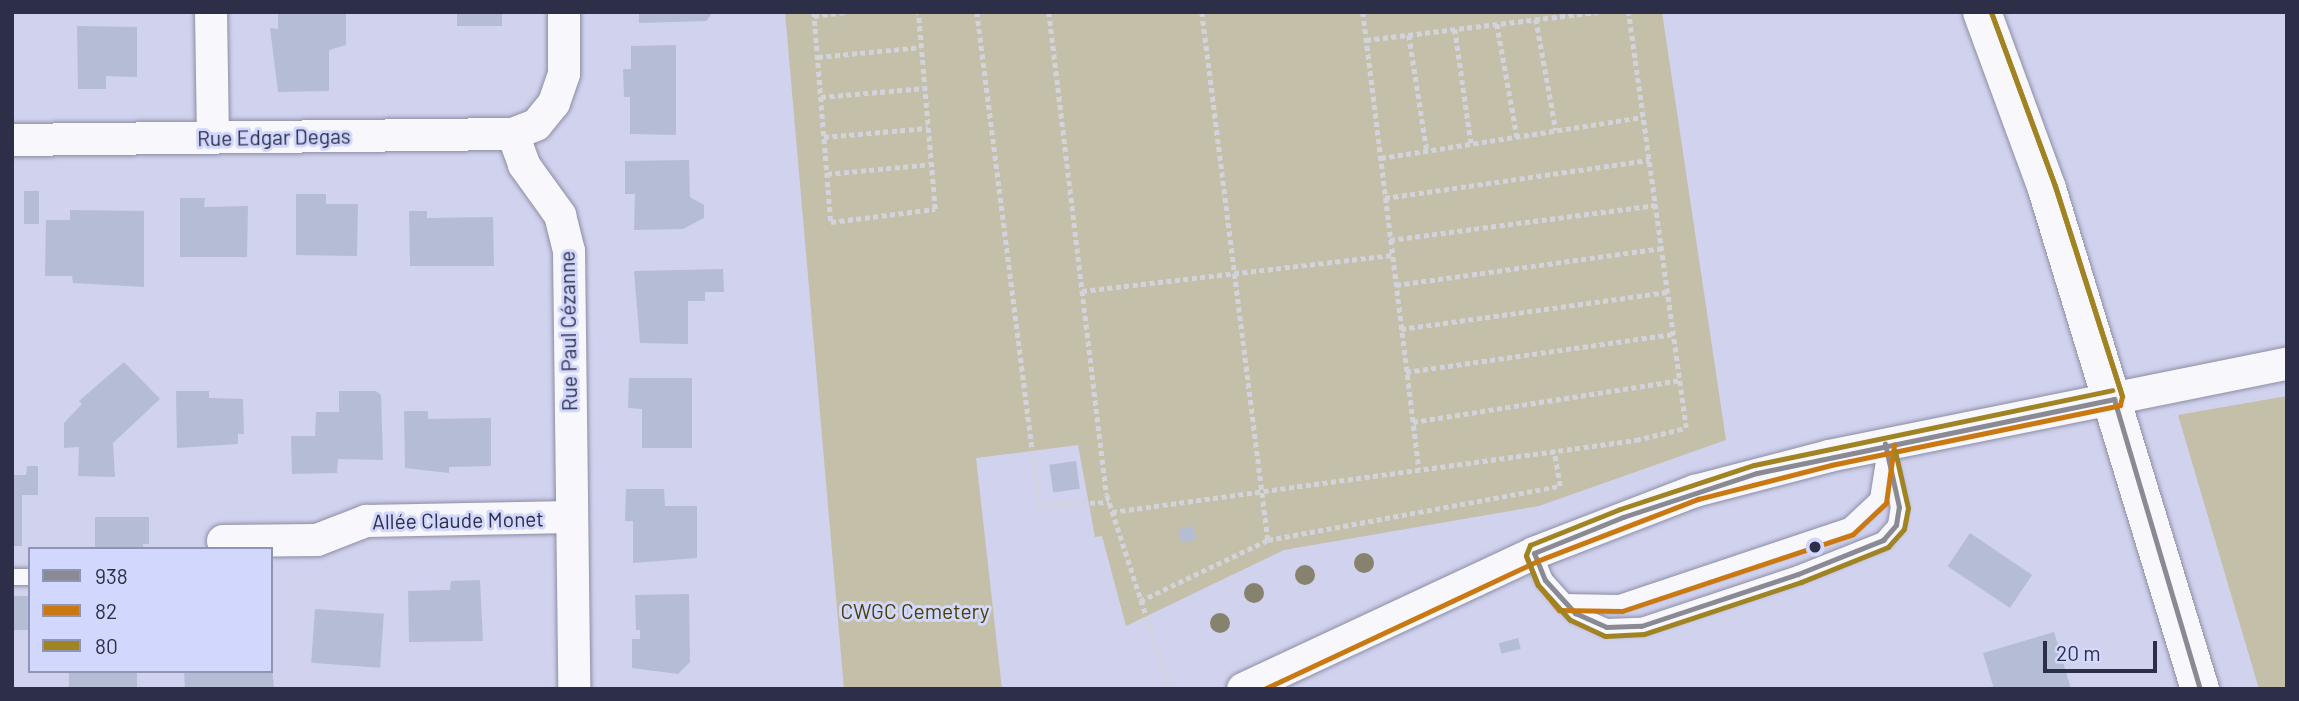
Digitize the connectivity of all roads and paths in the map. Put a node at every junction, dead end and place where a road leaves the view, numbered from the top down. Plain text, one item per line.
1 (211, 12) edge
2 (564, 12) edge
3 (846, 12) edge
4 (918, 12) edge
5 (977, 12) edge
6 (1049, 12) edge
7 (1202, 12) edge
8 (1363, 12) edge
9 (1597, 12) edge
10 (1628, 12) edge
11 (1982, 12) edge
12 (814, 14) edge
13 (1536, 19) junction
14 (1497, 24) junction
15 (1455, 29) junction
16 (1409, 35) junction
17 (1366, 40) junction
18 (922, 47) junction
19 (818, 57) junction
20 (925, 88) junction
21 (821, 97) junction
22 (1642, 117) junction
23 (928, 128) junction
24 (1556, 130) junction
25 (513, 134) junction
26 (1517, 136) junction
27 (213, 137) junction
28 (824, 137) junction
29 (30, 141) edge
30 (1471, 143) junction
31 (1427, 151) junction
32 (1381, 158) junction
33 (1649, 160) junction
34 (932, 164) junction
35 (827, 174) junction
36 (1385, 198) junction
37 (1655, 205) junction
38 (1391, 240) junction
39 (1661, 248) junction
40 (1392, 256) junction
41 (1234, 274) junction
42 (1396, 285) junction
43 (1082, 291) junction
44 (1667, 292) junction
45 (1401, 329) junction
46 (1673, 334) junction
47 (2287, 364) edge
48 (1406, 372) junction
49 (1680, 380) junction
50 (2114, 399) junction
51 (1413, 422) junction
52 (1885, 444) junction
53 (1554, 452) junction
54 (1419, 470) junction
55 (1260, 491) junction
56 (1110, 502) junction
57 (1112, 512) junction
58 (570, 517) junction
59 (1268, 540) junction
60 (221, 545) edge
61 (1534, 553) junction
62 (1140, 601) junction
63 (1563, 603) junction
64 (574, 689) edge
65 (1170, 689) edge
66 (1243, 689) edge
67 (2200, 689) edge

1 - 27 street
2 - 25 street
3 - 12 path
4 - 18 path
5 - 56 path
6 - 43 path
7 - 41 path
8 - 17 path
9 - 13 path
10 - 22 path
11 - 50 main road
12 - 19 path
13 - 14 path
13 - 24 path
14 - 15 path
14 - 26 path
15 - 16 path
15 - 30 path
16 - 17 path
16 - 31 path
17 - 32 path
18 - 19 path
18 - 20 path
19 - 21 path
20 - 21 path
20 - 23 path
21 - 28 path
22 - 24 path
22 - 33 path
23 - 28 path
23 - 34 path
24 - 26 path
25 - 27 street, Rue Edgar Degas
25 - 58 street, Rue Paul Cézanne
26 - 30 path
27 - 29 street, Rue Edgar Degas
28 - 35 path
30 - 31 path
31 - 32 path
32 - 36 path
33 - 36 path
33 - 37 path
34 - 35 path
34 - 35 path
36 - 38 path
37 - 38 path
37 - 39 path
38 - 40 path
39 - 42 path
39 - 44 path
40 - 41 path
40 - 42 path
41 - 43 path
41 - 55 path
42 - 45 path
43 - 56 path
44 - 45 path
44 - 46 path
45 - 48 path
46 - 48 path
46 - 49 path
47 - 50 street
48 - 51 path
49 - 51 path
49 - 53 path
50 - 52 street
50 - 67 main road
51 - 54 path
52 - 61 street
52 - 63 lane
52 - 63 lane
53 - 54 path
53 - 59 path
54 - 55 path
55 - 57 path
55 - 59 path
56 - 57 path
57 - 62 path
58 - 60 street, Allée Claude Monet
58 - 64 street, Rue Paul Cézanne
59 - 62 path
61 - 63 lane
61 - 66 street
62 - 65 path

